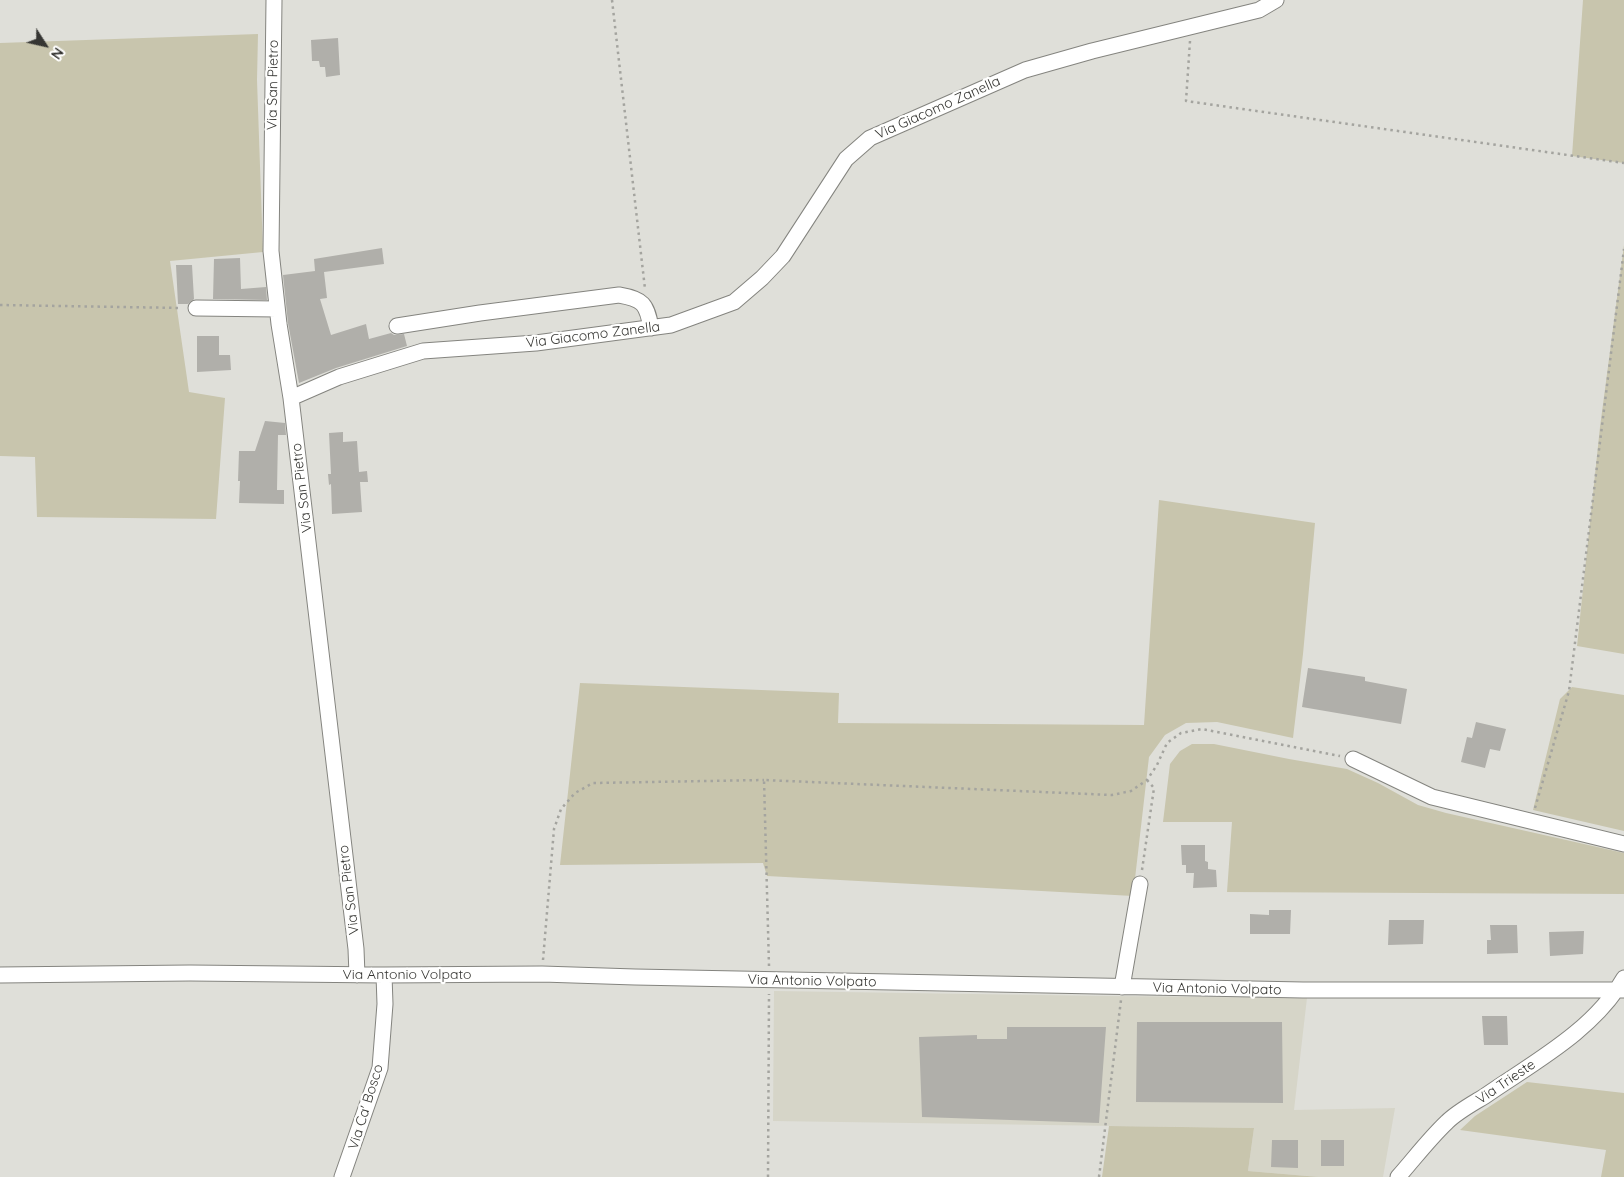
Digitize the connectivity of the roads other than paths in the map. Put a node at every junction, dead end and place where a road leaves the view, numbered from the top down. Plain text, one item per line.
1 (274, 0) edge
2 (1276, 0) edge
3 (199, 307) road end
4 (277, 309) junction
5 (397, 326) dead end
6 (651, 328) junction
7 (291, 398) junction
8 (1353, 759) road end
9 (1624, 844) edge
10 (1140, 884) road end
11 (0, 975) edge
12 (357, 975) junction
13 (384, 975) junction
14 (1622, 986) edge
15 (1122, 987) junction
16 (342, 1177) edge
17 (1398, 1177) edge

1 - 4 street, Via San Pietro
2 - 6 street, Via Giacomo Zanella
3 - 4 street
4 - 7 street, Via San Pietro
5 - 6 street
6 - 7 street, Via Giacomo Zanella
7 - 12 street, Via San Pietro
8 - 9 street
10 - 15 street
11 - 12 street, Via Antonio Volpato
12 - 13 street, Via Antonio Volpato
13 - 15 street, Via Antonio Volpato
13 - 16 street, Via Ca' Bosco
14 - 15 street, Via Antonio Volpato
14 - 17 street, Via Trieste

